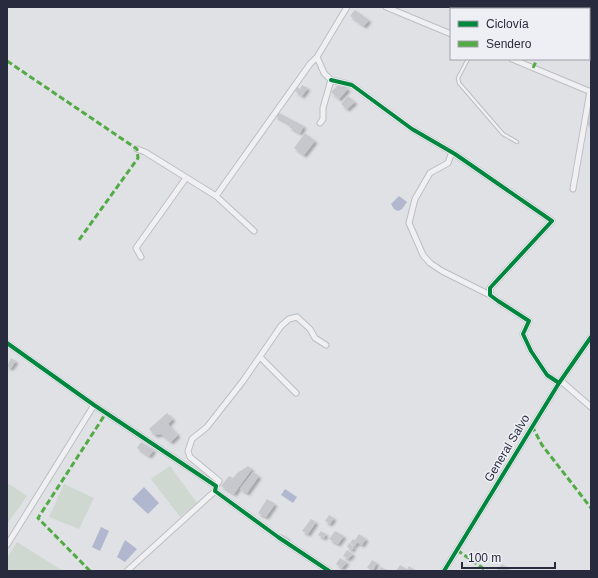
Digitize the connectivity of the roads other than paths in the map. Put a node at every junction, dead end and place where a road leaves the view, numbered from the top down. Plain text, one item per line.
1 (346, 7) edge
2 (386, 7) edge
3 (450, 34) edge
4 (317, 57) junction
5 (467, 60) edge
6 (514, 60) edge
7 (331, 80) junction
8 (590, 91) edge
9 (320, 124) dead end
10 (517, 142) dead end
11 (137, 149) dead end
12 (452, 152) junction
13 (186, 178) junction
14 (573, 189) dead end
15 (216, 196) junction
16 (254, 231) dead end
17 (141, 257) dead end
18 (490, 295) junction
19 (591, 337) edge
20 (7, 343) edge
21 (326, 345) dead end
22 (260, 357) junction
23 (560, 382) junction
24 (296, 393) dead end
25 (94, 405) junction
26 (591, 407) edge
27 (216, 488) junction
28 (7, 545) edge
29 (127, 571) edge
30 (329, 571) edge
31 (444, 571) edge

1 - 4 street
2 - 3 street
4 - 7 street
4 - 15 street
5 - 10 lane
6 - 8 street
7 - 9 street
7 - 12 street
8 - 14 street
11 - 13 street
12 - 18 street
12 - 18 street
13 - 15 street
13 - 17 street
15 - 16 street
18 - 23 street
19 - 23 street, General Salvo
20 - 25 street
21 - 22 street
22 - 24 street
22 - 27 street
23 - 26 street
23 - 31 street, General Salvo
25 - 27 street
25 - 28 street
27 - 29 street
27 - 30 street

